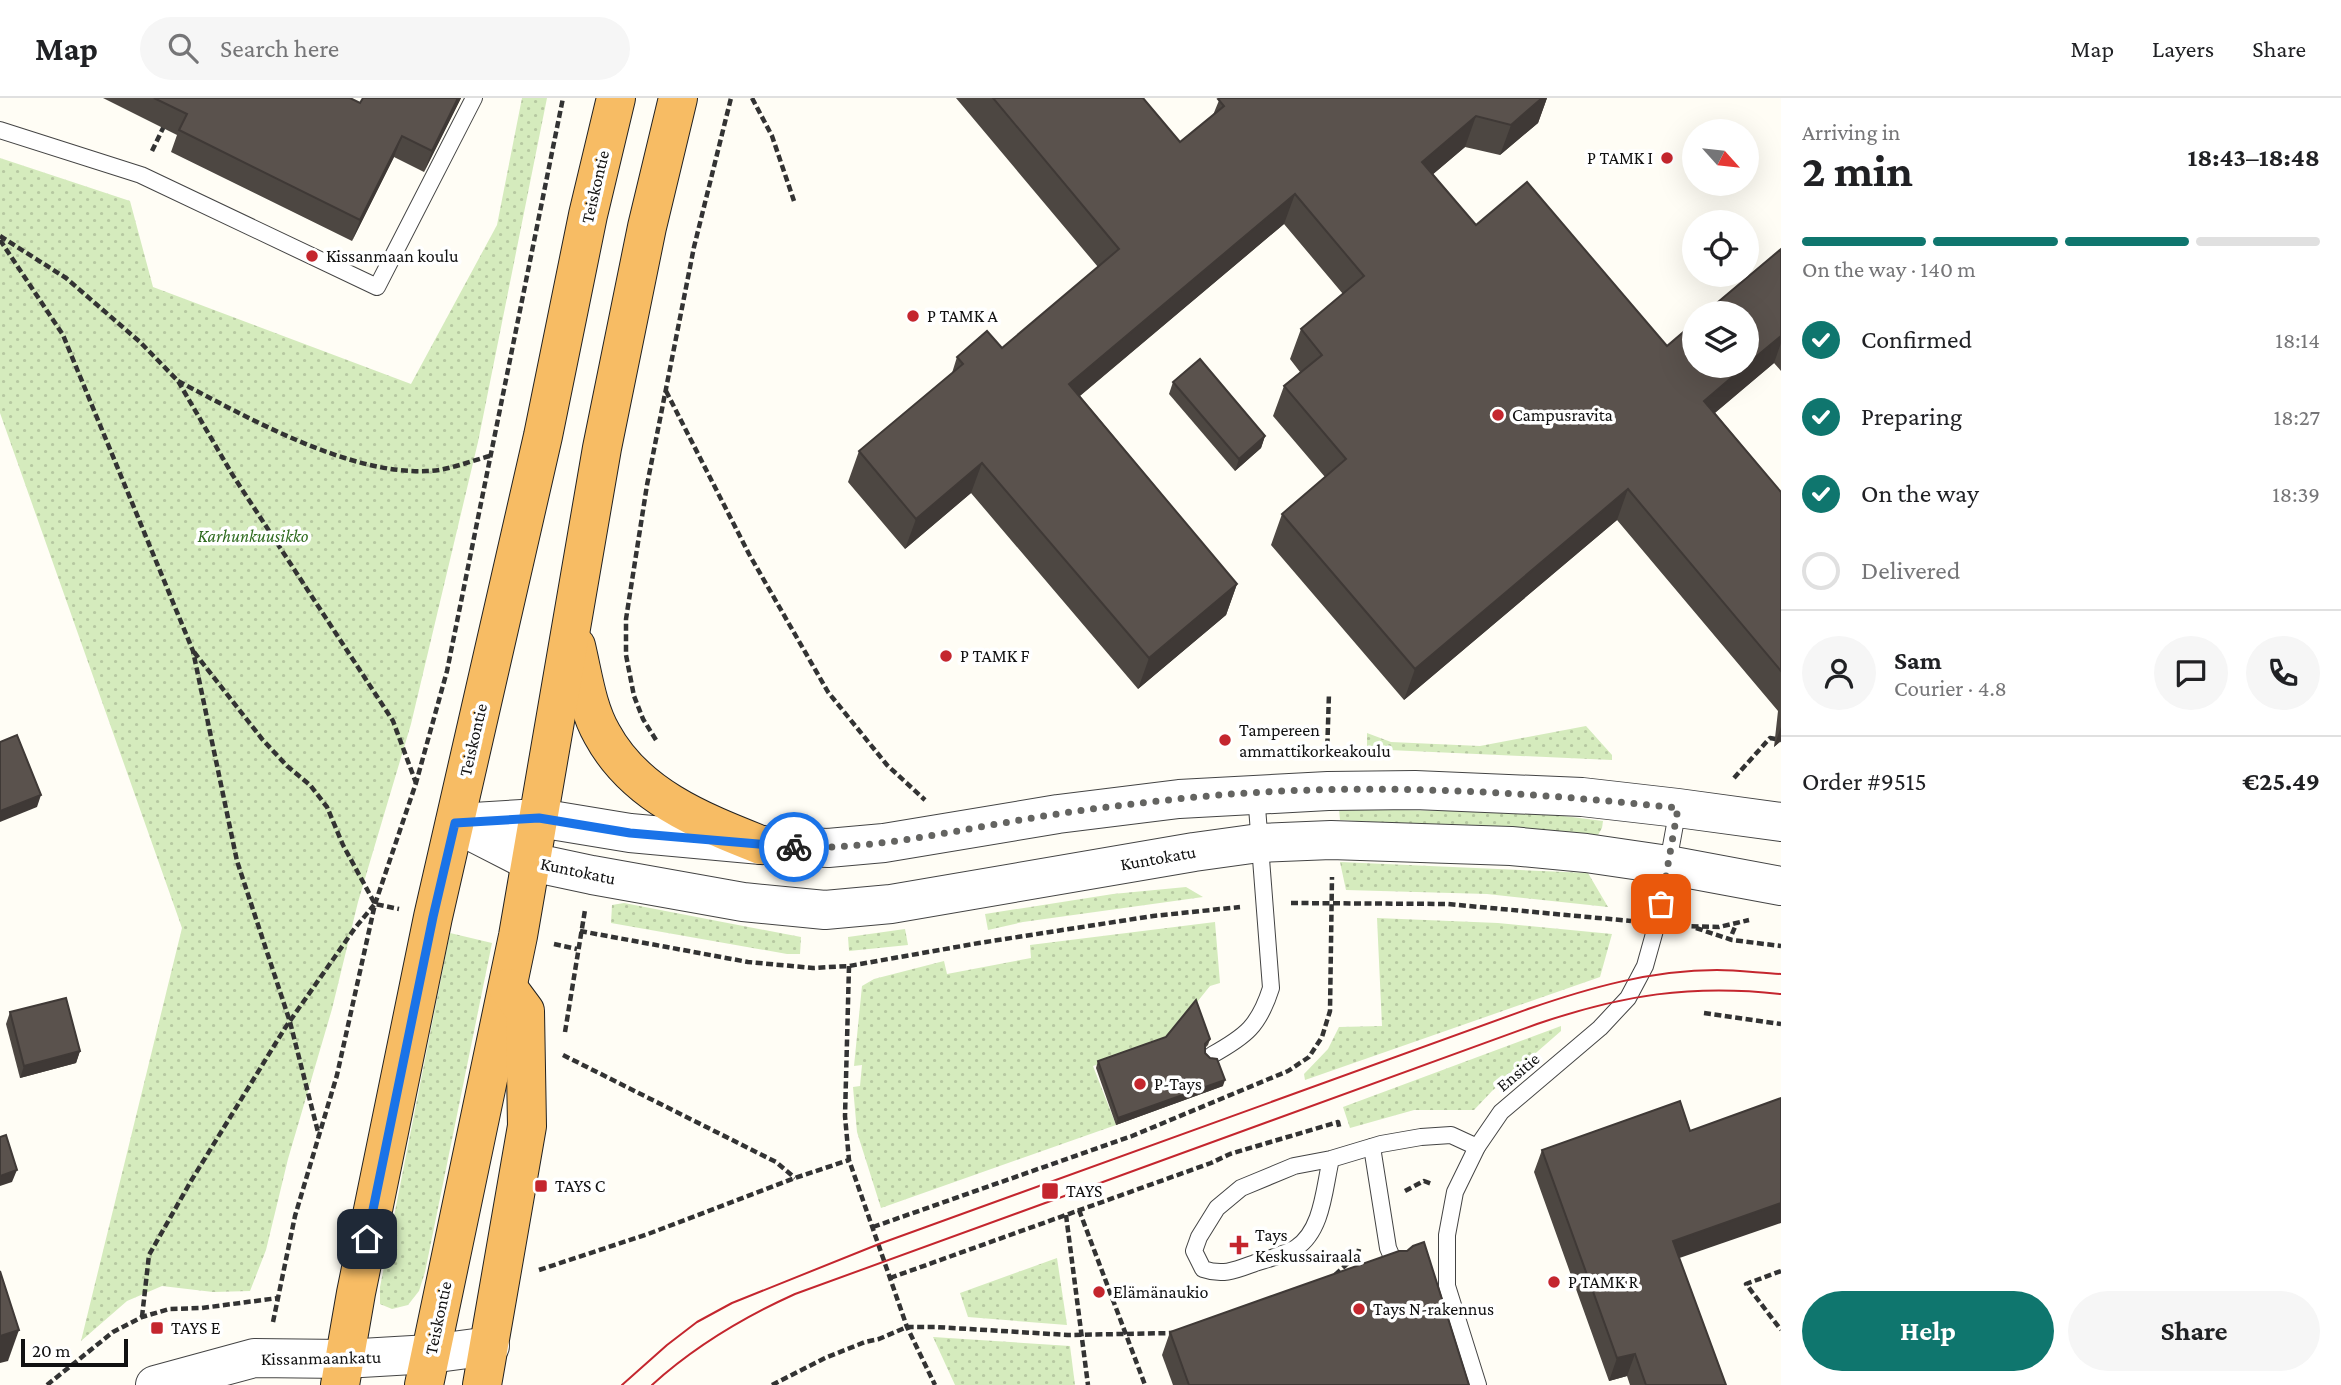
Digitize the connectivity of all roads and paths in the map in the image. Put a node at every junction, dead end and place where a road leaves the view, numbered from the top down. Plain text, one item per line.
1 (474, 98) edge
2 (563, 98) edge
3 (616, 98) edge
4 (678, 98) edge
5 (731, 98) edge
6 (752, 98) edge
7 (167, 120) edge
8 (0, 130) edge
9 (141, 175) junction
10 (794, 201) dead end
11 (0, 238) edge
12 (178, 381) junction
13 (666, 391) junction
14 (490, 456) junction
15 (572, 631) junction
16 (193, 651) junction
17 (1329, 693) dead end
18 (1781, 740) edge
19 (1327, 764) dead end
20 (625, 767) junction
21 (1733, 779) dead end
22 (416, 782) junction
23 (1256, 794) junction
24 (933, 808) dead end
25 (1678, 808) junction
26 (539, 818) junction
27 (1781, 822) edge
28 (455, 823) junction
29 (1259, 844) junction
30 (761, 845) junction
31 (531, 862) junction
32 (1668, 865) junction
33 (592, 875) junction
34 (1781, 886) edge
35 (1290, 903) dead end
36 (1333, 903) junction
37 (375, 904) junction
38 (1740, 911) dead end
39 (433, 917) junction
40 (1753, 919) dead end
41 (1657, 923) junction
42 (1737, 923) junction
43 (1691, 927) junction
44 (1732, 934) dead end
45 (518, 936) junction
46 (1781, 946) edge
47 (849, 966) dead end
48 (508, 988) junction
49 (1704, 1013) dead end
50 (290, 1022) junction
51 (1781, 1024) edge
52 (562, 1055) dead end
53 (1212, 1055) edge
54 (319, 1137) junction
55 (1372, 1147) junction
56 (1477, 1147) junction
57 (1331, 1159) junction
58 (849, 1160) junction
59 (1211, 1163) dead end
60 (794, 1178) junction
61 (1079, 1210) junction
62 (1066, 1215) junction
63 (873, 1227) junction
64 (1360, 1242) dead end
65 (1395, 1264) edge
66 (537, 1270) dead end
67 (1781, 1271) edge
68 (1333, 1277) edge
69 (890, 1278) junction
70 (278, 1297) junction
71 (276, 1307) dead end
72 (142, 1317) junction
73 (907, 1327) junction
74 (1781, 1330) edge
75 (1126, 1334) junction
76 (1184, 1334) edge
77 (1082, 1335) junction
78 (490, 1346) junction
79 (427, 1370) edge
80 (342, 1372) edge
81 (47, 1385) edge
82 (155, 1385) edge
83 (482, 1385) edge
84 (772, 1385) edge
85 (935, 1385) edge
86 (1088, 1385) edge
87 (1145, 1385) edge
88 (1479, 1385) edge

1 - 9 lane
2 - 14 path
3 - 28 highway, Teiskontie
4 - 15 highway, Teiskontie
5 - 13 path
6 - 10 path
7 - 9 path
8 - 9 lane
11 - 12 path
11 - 16 path
12 - 14 path
12 - 22 path
13 - 20 path
13 - 24 path
14 - 22 path
15 - 20 highway
15 - 26 highway, Teiskontie
16 - 37 path
16 - 50 path
17 - 19 path
18 - 21 path
20 - 30 highway
22 - 37 path
23 - 25 street
23 - 29 lane
23 - 30 street
25 - 27 street
25 - 32 lane, Ensitie
26 - 28 street
26 - 30 street
26 - 31 highway, Teiskontie
28 - 31 street, Kuntokatu
28 - 39 highway, Teiskontie
29 - 32 street, Kuntokatu
29 - 33 street, Kuntokatu
29 - 53 lane
31 - 33 street, Kuntokatu
31 - 45 highway, Teiskontie
32 - 34 street, Kuntokatu
32 - 41 lane, Ensitie
33 - 45 path
35 - 36 path
36 - 41 path
36 - 63 path
37 - 39 path
37 - 50 path
37 - 54 path
38 - 42 path
39 - 80 highway, Teiskontie
40 - 42 path
41 - 43 path
41 - 56 lane, Ensitie
42 - 43 path
42 - 44 path
43 - 46 path
45 - 48 highway, Teiskontie
47 - 58 path
48 - 78 highway
48 - 79 highway, Teiskontie
49 - 51 path
50 - 54 path
50 - 72 path
52 - 60 path
54 - 70 path
55 - 56 lane
55 - 57 lane
55 - 65 lane
56 - 88 lane, Ensitie
57 - 57 lane
58 - 60 path
58 - 63 path
59 - 61 path
60 - 66 path
61 - 62 path
61 - 75 path
62 - 69 path
62 - 77 path
63 - 69 path
64 - 68 path
67 - 74 path
69 - 73 path
70 - 71 path
70 - 72 path
72 - 81 path
73 - 77 path
73 - 84 path
73 - 85 path
75 - 76 path
75 - 77 path
75 - 87 path
77 - 86 path
78 - 79 street, Kissanmaankatu
78 - 83 highway
79 - 80 street, Kissanmaankatu
80 - 82 street, Kissanmaankatu

